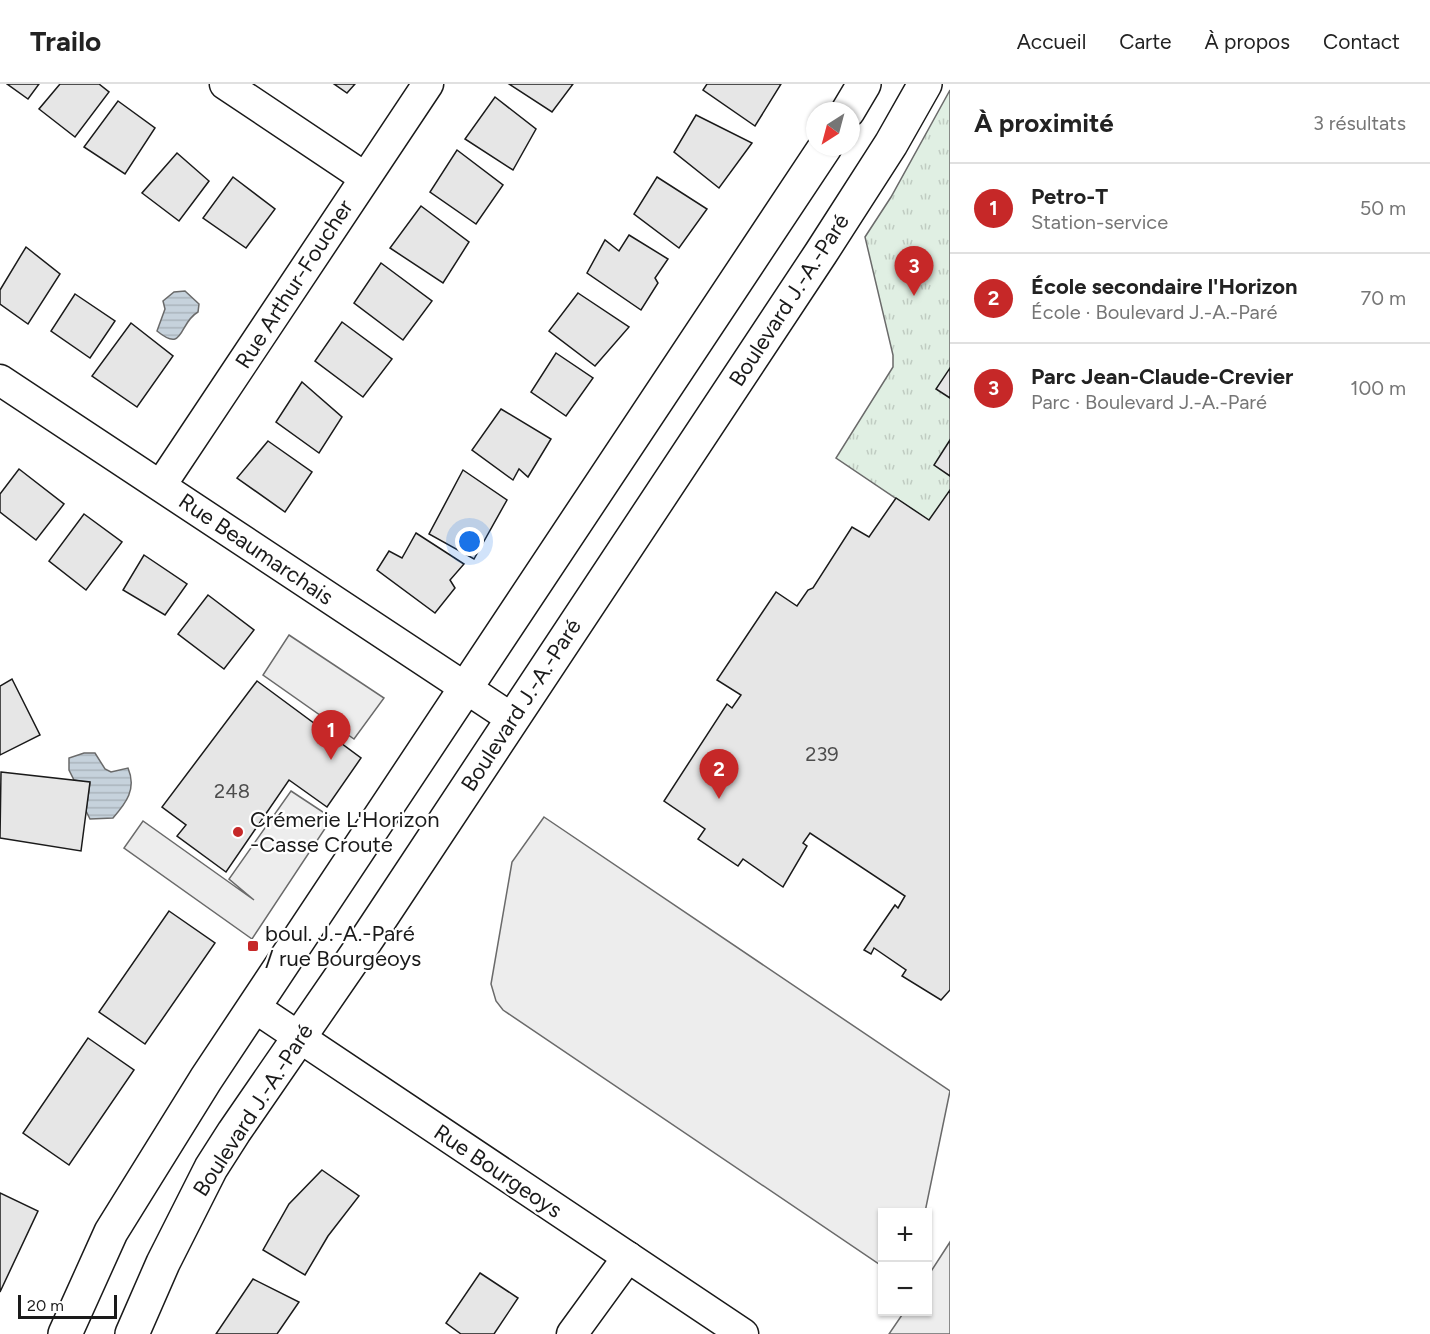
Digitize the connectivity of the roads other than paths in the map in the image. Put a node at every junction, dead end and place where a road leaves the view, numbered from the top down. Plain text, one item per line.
1 (225, 84) edge
2 (428, 84) edge
3 (864, 84) edge
4 (925, 84) edge
5 (853, 102) edge
6 (819, 156) edge
7 (364, 177) junction
8 (0, 380) edge
9 (161, 485) junction
10 (466, 688) junction
11 (512, 718) junction
12 (254, 1007) junction
13 (299, 1038) junction
14 (628, 1257) junction
15 (65, 1334) edge
16 (132, 1334) edge
17 (572, 1334) edge
18 (743, 1334) edge

1 - 7 street
2 - 7 street, Rue Arthur-Foucher
3 - 5 street
4 - 11 street, Boulevard J.-A.-Paré
6 - 10 street
7 - 9 street, Rue Arthur-Foucher
8 - 9 street, Rue Beaumarchais
9 - 10 street, Rue Beaumarchais
10 - 11 street, Rue Beaumarchais
10 - 12 street
11 - 13 street, Boulevard J.-A.-Paré
12 - 13 street, Rue Bourgeoys
12 - 15 street
13 - 14 street, Rue Bourgeoys
13 - 16 street, Boulevard J.-A.-Paré
14 - 17 street
14 - 18 street, Rue Bourgeoys

